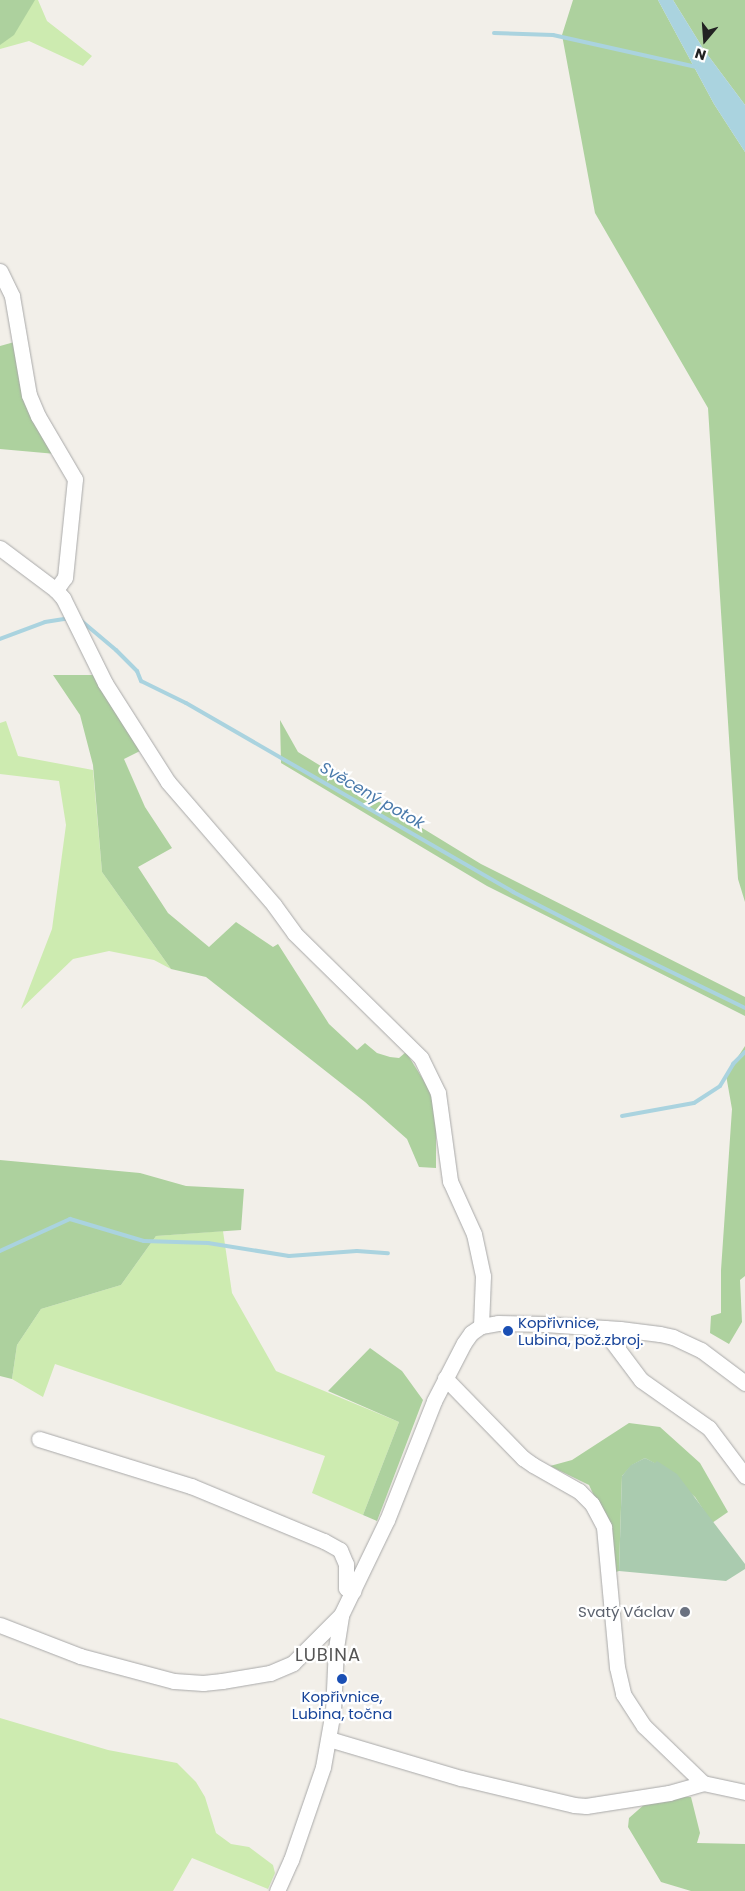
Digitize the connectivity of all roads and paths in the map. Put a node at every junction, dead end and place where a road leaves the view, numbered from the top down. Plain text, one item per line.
1 (0, 271) edge
2 (0, 548) edge
3 (56, 590) junction
4 (481, 1326) junction
5 (605, 1328) junction
6 (445, 1378) junction
7 (745, 1383) edge
8 (40, 1439) dead end
9 (745, 1476) edge
10 (353, 1591) junction
11 (341, 1615) junction
12 (0, 1626) edge
13 (329, 1739) junction
14 (703, 1783) junction
15 (745, 1792) edge
16 (277, 1891) edge

1 - 3 street
2 - 3 street
3 - 4 street
4 - 5 street
4 - 6 street
5 - 7 street
5 - 9 street
6 - 10 street
6 - 14 street
8 - 10 street
10 - 11 street
11 - 12 street
11 - 13 street
13 - 14 street
13 - 16 street
14 - 15 street

